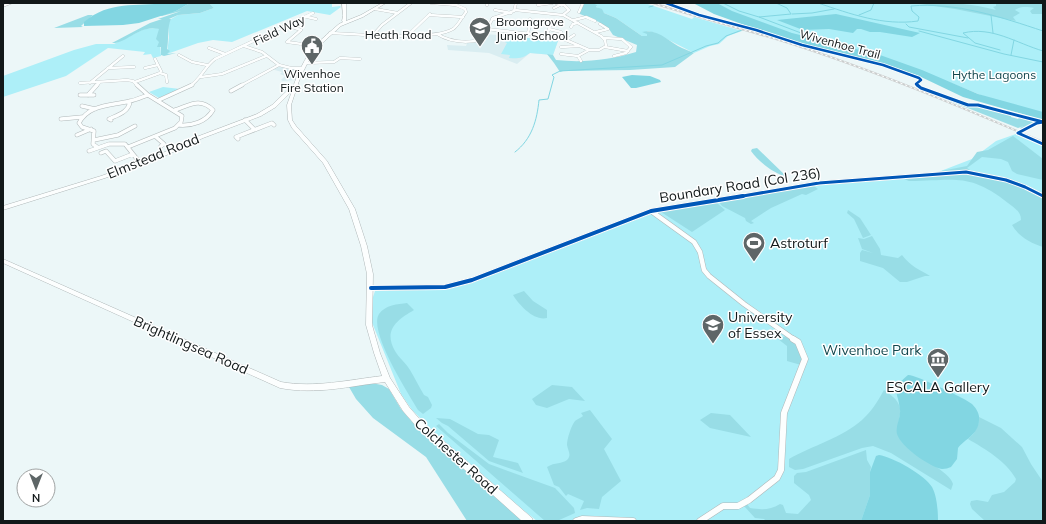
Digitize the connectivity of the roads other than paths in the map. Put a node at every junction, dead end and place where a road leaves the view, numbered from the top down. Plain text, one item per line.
1 (12, 3) edge
2 (344, 3) edge
3 (384, 3) edge
4 (411, 3) edge
5 (431, 3) edge
6 (516, 3) edge
7 (552, 3) edge
8 (556, 3) edge
9 (583, 3) edge
10 (561, 4) edge
11 (3, 6) edge
12 (538, 6) dead end
13 (554, 8) dead end
14 (375, 9) junction
15 (497, 9) dead end
16 (515, 10) junction
17 (579, 12) dead end
18 (313, 13) dead end
19 (398, 13) junction
20 (511, 13) junction
21 (563, 15) junction
22 (306, 17) junction
23 (463, 17) junction
24 (316, 19) dead end
25 (492, 19) junction
26 (530, 19) dead end
27 (574, 20) junction
28 (511, 21) dead end
29 (550, 21) dead end
30 (595, 21) dead end
31 (345, 22) junction
32 (578, 23) junction
33 (600, 24) dead end
34 (289, 26) junction
35 (571, 27) dead end
36 (486, 29) junction
37 (549, 29) junction
38 (561, 32) dead end
39 (596, 32) junction
40 (330, 33) junction
41 (374, 34) junction
42 (436, 34) junction
43 (528, 34) junction
44 (547, 35) junction
45 (574, 35) dead end
46 (407, 36) junction
47 (604, 38) junction
48 (568, 39) junction
49 (302, 44) dead end
50 (244, 46) junction
51 (579, 46) junction
52 (560, 47) dead end
53 (605, 47) junction
54 (209, 48) dead end
55 (589, 50) junction
56 (628, 51) junction
57 (225, 54) junction
58 (561, 54) dead end
59 (179, 55) dead end
60 (123, 56) dead end
61 (266, 56) junction
62 (578, 56) junction
63 (614, 56) dead end
64 (155, 59) dead end
65 (360, 59) dead end
66 (581, 61) dead end
67 (110, 62) dead end
68 (115, 62) junction
69 (306, 63) junction
70 (158, 65) junction
71 (207, 65) junction
72 (279, 65) junction
73 (134, 67) dead end
74 (108, 68) junction
75 (145, 68) dead end
76 (303, 68) junction
77 (160, 73) junction
78 (201, 77) junction
79 (100, 82) junction
80 (135, 82) junction
81 (167, 82) dead end
82 (80, 83) dead end
83 (90, 83) junction
84 (295, 88) junction
85 (232, 90) dead end
86 (148, 94) junction
87 (88, 95) junction
88 (94, 95) dead end
89 (80, 96) dead end
90 (159, 100) junction
91 (130, 101) junction
92 (82, 106) dead end
93 (95, 108) junction
94 (175, 110) junction
95 (82, 117) junction
96 (61, 119) dead end
97 (111, 120) dead end
98 (246, 120) junction
99 (272, 123) dead end
100 (179, 125) junction
101 (135, 126) dead end
102 (91, 129) junction
103 (254, 129) junction
104 (77, 136) dead end
105 (156, 137) junction
106 (236, 137) dead end
107 (94, 140) junction
108 (161, 146) dead end
109 (96, 147) junction
110 (128, 147) junction
111 (89, 151) dead end
112 (101, 153) dead end
113 (134, 154) junction
114 (140, 164) junction
115 (1043, 196) edge
116 (3, 208) edge
117 (651, 212) junction
118 (3, 261) edge
119 (371, 288) junction
120 (387, 379) junction
121 (529, 521) edge
122 (576, 521) edge
123 (633, 521) edge
124 (700, 521) edge

1 - 11 main road
2 - 31 main road
3 - 14 main road, Colchester Road
4 - 19 street
5 - 23 street
6 - 16 street
7 - 12 street
8 - 10 street
9 - 17 street
10 - 13 street
10 - 21 street
14 - 19 street
14 - 31 main road, Colchester Road
15 - 20 street
16 - 20 street
16 - 21 street
18 - 22 street, Field Way
19 - 41 street
20 - 25 street
21 - 27 street
22 - 24 street
22 - 34 street, Field Way
23 - 42 street, Heath Road
23 - 46 street
25 - 28 street
25 - 36 street
26 - 43 street
27 - 30 street
27 - 32 street
29 - 37 street
31 - 40 main road, Colchester Road
32 - 35 street
32 - 39 street
33 - 39 street
34 - 49 street
34 - 50 street, Field Way
36 - 42 street
36 - 43 street
37 - 38 street
37 - 44 street
39 - 47 street
40 - 41 street, Heath Road
40 - 69 main road, Colchester Road
41 - 46 street, Heath Road
42 - 46 street, Heath Road
43 - 44 street
44 - 48 street
45 - 48 street
47 - 53 street
47 - 56 street
48 - 51 street
50 - 57 street, Field Way
50 - 61 street
51 - 52 street
51 - 55 street
53 - 55 street
53 - 56 street
54 - 57 street
55 - 62 street
56 - 63 street
57 - 71 street, Field Way
58 - 62 street
59 - 71 street
60 - 68 street
61 - 72 street
61 - 78 street
62 - 66 street
64 - 70 street
65 - 69 street
67 - 68 street
68 - 74 street
69 - 76 main road, Colchester Road
70 - 75 street
70 - 77 street
71 - 78 street
72 - 76 street
72 - 85 street
73 - 74 street
74 - 83 street
76 - 84 main road, Colchester Road
77 - 80 street
77 - 81 street
78 - 90 street
79 - 80 street
79 - 83 street
79 - 87 street
80 - 86 street
82 - 83 street
84 - 98 main road, Elmstead Road
84 - 119 main road, Colchester Road
86 - 90 street
86 - 91 street
87 - 88 street
87 - 89 street
90 - 94 street
91 - 93 street
91 - 97 street
92 - 93 street
93 - 95 street
94 - 100 street
94 - 100 street
95 - 96 street
95 - 102 street
98 - 103 street
98 - 114 main road, Elmstead Road
99 - 103 street
100 - 105 street
101 - 107 street
102 - 104 street
102 - 107 street
103 - 106 street
105 - 108 street
105 - 110 street
107 - 109 street
109 - 110 street
109 - 111 street
110 - 113 street
112 - 113 street
113 - 114 street
114 - 116 main road, Elmstead Road
115 - 117 street, Boundary Road (Col 236)
117 - 119 street, Boundary Road (Col 236)
117 - 124 street
118 - 120 main road, Brightlingsea Road
119 - 120 main road, Colchester Road
120 - 121 main road, Colchester Road
122 - 123 street

